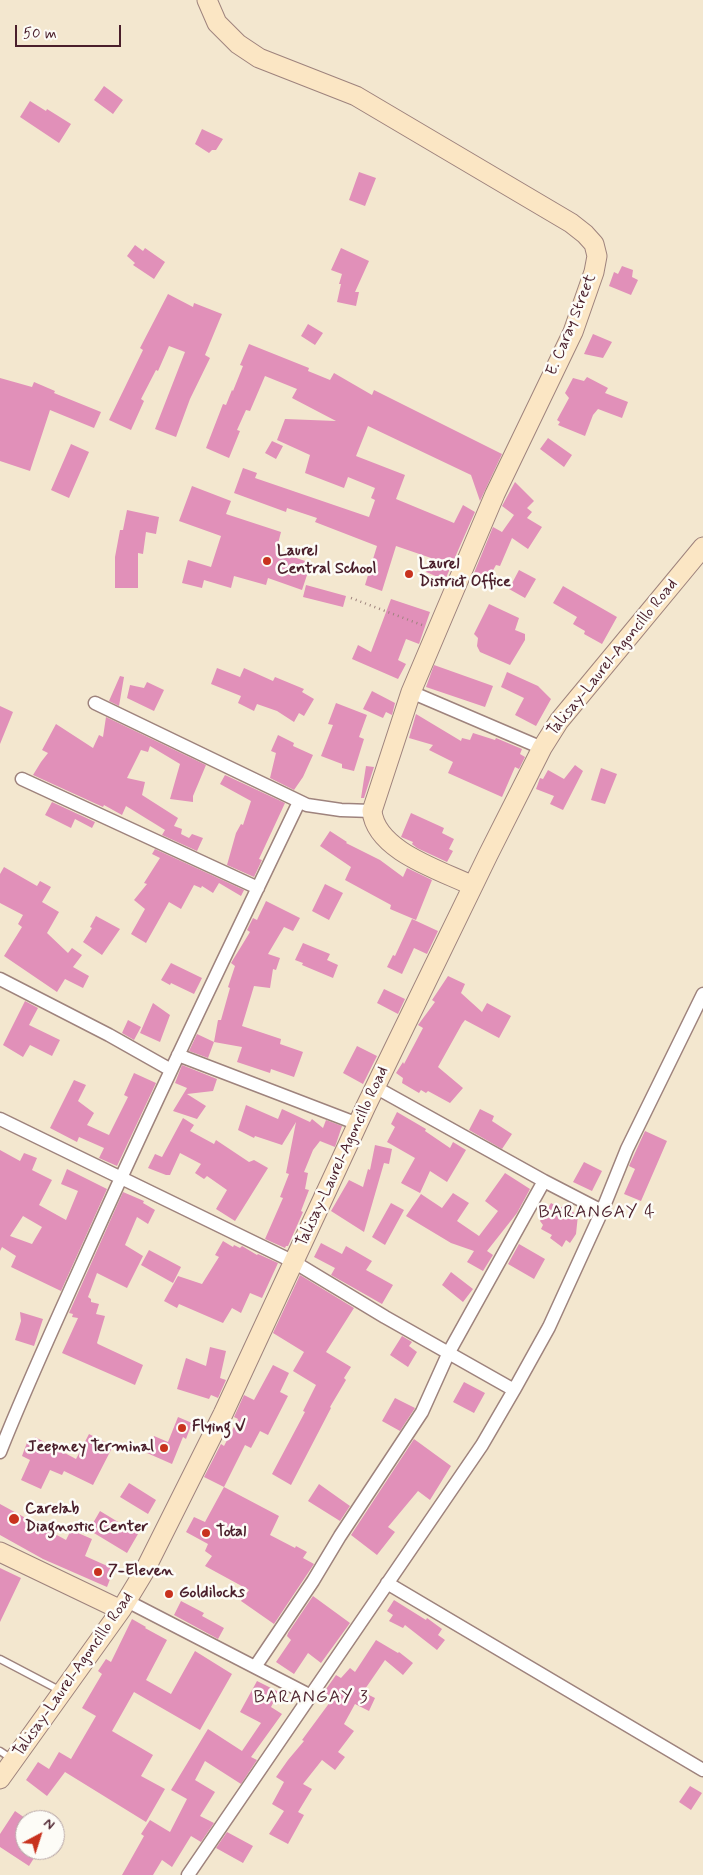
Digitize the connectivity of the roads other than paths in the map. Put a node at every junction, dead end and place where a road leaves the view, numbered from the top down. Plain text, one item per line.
1 (207, 0) edge
2 (703, 547) edge
3 (411, 692) junction
4 (95, 703) dead end
5 (542, 748) junction
6 (22, 779) dead end
7 (299, 802) junction
8 (372, 811) junction
9 (473, 886) junction
10 (258, 888) junction
11 (0, 980) edge
12 (703, 994) edge
13 (178, 1054) junction
14 (171, 1070) junction
15 (375, 1087) junction
16 (0, 1119) edge
17 (358, 1124) junction
18 (121, 1178) junction
19 (544, 1181) junction
20 (602, 1212) junction
21 (294, 1262) junction
22 (449, 1352) junction
23 (514, 1390) junction
24 (0, 1452) edge
25 (0, 1552) edge
26 (387, 1583) junction
27 (124, 1605) junction
28 (0, 1659) edge
29 (255, 1667) junction
30 (63, 1692) junction
31 (310, 1696) junction
32 (7, 1756) edge
33 (703, 1770) edge
34 (0, 1779) edge
35 (188, 1875) edge

1 - 3 main road, E. Caray Street
2 - 5 main road, Talisay-Laurel-Agoncillo Road
3 - 5 street
3 - 8 main road, E. Caray Street
4 - 7 street
5 - 9 main road, Talisay-Laurel-Agoncillo Road
6 - 10 street
7 - 8 street
7 - 10 street
8 - 9 main road
9 - 15 main road, Talisay-Laurel-Agoncillo Road
10 - 13 street
11 - 14 street
12 - 20 street
13 - 14 street
13 - 17 street
14 - 18 street
15 - 17 main road, Talisay-Laurel-Agoncillo Road
15 - 19 street
16 - 18 street
17 - 21 main road, Talisay-Laurel-Agoncillo Road
18 - 21 street
18 - 24 street
19 - 20 street
19 - 22 street
20 - 23 street
21 - 22 street
21 - 27 main road, Talisay-Laurel-Agoncillo Road
22 - 23 street
22 - 29 street
23 - 26 street
25 - 27 main road
26 - 31 street
26 - 33 street
27 - 29 street
27 - 30 main road, Talisay-Laurel-Agoncillo Road
28 - 30 lane
29 - 31 street
30 - 32 main road, Talisay-Laurel-Agoncillo Road
31 - 35 street
32 - 34 main road, Talisay-Laurel-Agoncillo Road

